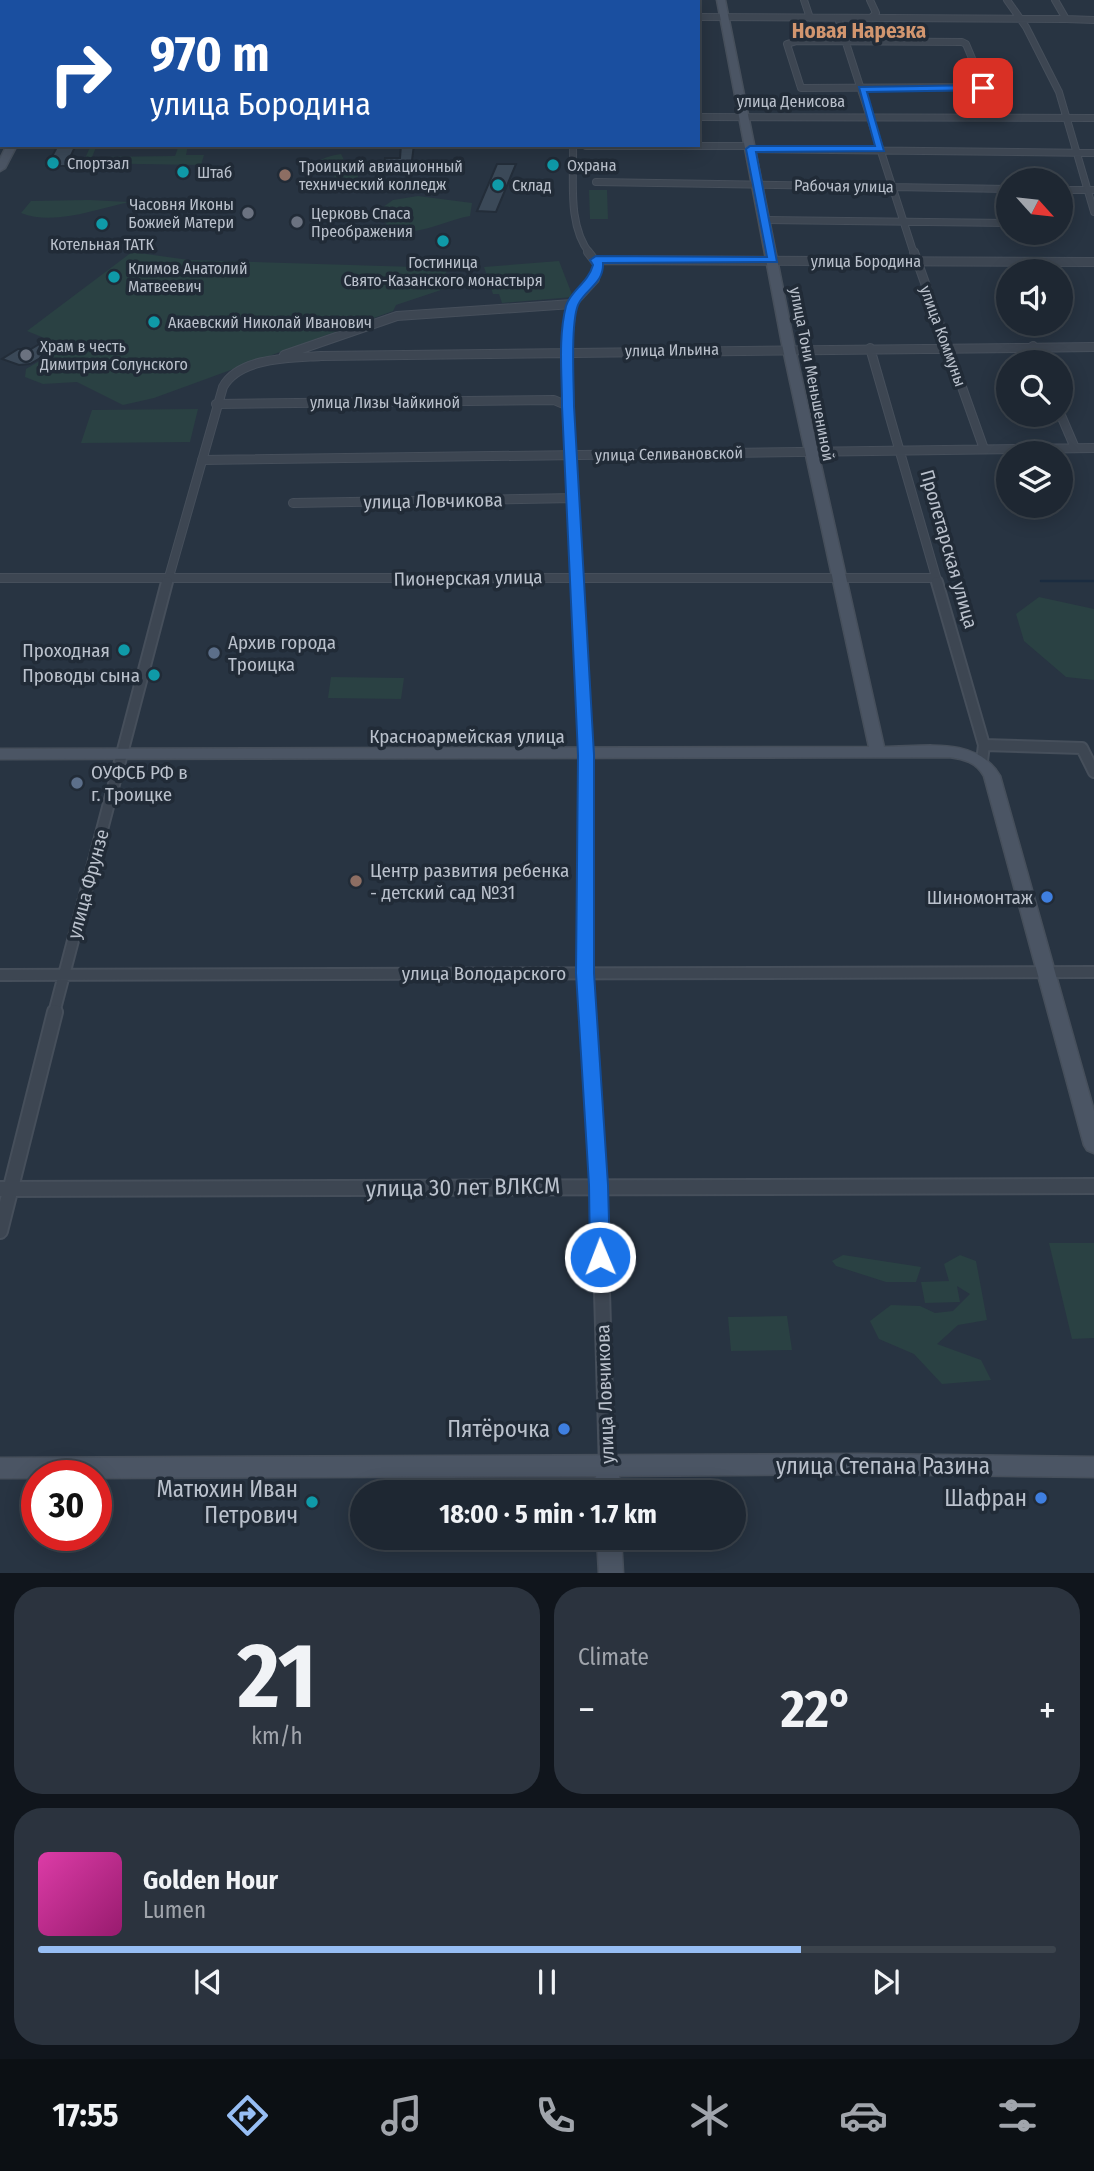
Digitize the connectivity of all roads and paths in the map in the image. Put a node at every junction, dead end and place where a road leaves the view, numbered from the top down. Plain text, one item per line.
1 (721, 0) edge
2 (804, 0) edge
3 (870, 0) edge
4 (1007, 0) edge
5 (1055, 0) edge
6 (700, 17) edge
7 (725, 17) junction
8 (810, 18) junction
9 (838, 18) junction
10 (871, 18) junction
11 (1018, 19) junction
12 (1066, 19) junction
13 (1094, 20) edge
14 (845, 41) junction
15 (862, 89) junction
16 (700, 117) edge
17 (744, 117) junction
18 (870, 117) junction
19 (1068, 118) junction
20 (1094, 118) edge
21 (11, 147) edge
22 (573, 147) edge
23 (668, 147) edge
24 (750, 148) junction
25 (880, 149) junction
26 (1078, 153) junction
27 (1094, 153) edge
28 (0, 168) edge
29 (596, 182) dead end
30 (757, 184) junction
31 (892, 187) junction
32 (996, 189) edge
33 (1073, 190) edge
34 (1091, 190) edge
35 (1094, 212) edge
36 (765, 220) junction
37 (905, 221) junction
38 (996, 223) edge
39 (596, 260) junction
40 (773, 260) junction
41 (916, 261) junction
42 (1094, 262) edge
43 (572, 304) junction
44 (1033, 346) junction
45 (946, 347) junction
46 (1094, 347) edge
47 (870, 348) junction
48 (789, 349) junction
49 (1035, 350) edge
50 (567, 352) junction
51 (251, 368) junction
52 (229, 378) joint
53 (568, 401) junction
54 (216, 404) junction
55 (1066, 427) edge
56 (1075, 448) junction
57 (1094, 448) edge
58 (984, 449) junction
59 (811, 451) junction
60 (899, 453) junction
61 (571, 456) junction
62 (202, 460) junction
63 (574, 498) junction
64 (293, 503) dead end
65 (577, 576) junction
66 (0, 578) edge
67 (840, 578) junction
68 (935, 578) junction
69 (168, 579) junction
70 (878, 753) junction
71 (0, 754) edge
72 (122, 755) junction
73 (586, 755) junction
74 (981, 755) junction
75 (1094, 772) edge
76 (1047, 972) junction
77 (1094, 972) edge
78 (585, 973) junction
79 (0, 975) edge
80 (63, 975) junction
81 (1094, 1145) edge
82 (598, 1185) junction
83 (1094, 1186) edge
84 (5, 1189) edge
85 (0, 1231) edge
86 (1094, 1466) edge
87 (0, 1468) edge
88 (607, 1468) junction
89 (607, 1480) edge
90 (610, 1550) edge
91 (611, 1573) edge

1 - 7 street, улица Тони Меньшениной
2 - 8 street
3 - 10 street
4 - 11 street
5 - 12 street
6 - 7 street
7 - 8 street
7 - 17 street, улица Тони Меньшениной
8 - 9 street
9 - 10 street
9 - 14 street, улица Коммуны
10 - 11 street
11 - 12 street
11 - 19 street
12 - 13 street
14 - 15 street, улица Коммуны
14 - 15 street
14 - 15 street
15 - 18 street, улица Коммуны
16 - 17 street, улица Денисова
17 - 18 street, улица Денисова
17 - 24 street, улица Тони Меньшениной
18 - 19 street, улица Денисова
18 - 25 street, улица Коммуны
19 - 20 street, улица Денисова
19 - 26 street
21 - 28 street
22 - 39 street
23 - 24 street
24 - 25 street
24 - 30 street, улица Тони Меньшениной
25 - 26 street
25 - 31 street, улица Коммуны
26 - 27 street
26 - 34 street
29 - 30 street, Рабочая улица
30 - 31 street, Рабочая улица
30 - 36 street, улица Тони Меньшениной
31 - 32 street, Рабочая улица
31 - 37 street, улица Коммуны
33 - 34 street
34 - 35 street
36 - 37 street
36 - 40 street, улица Тони Меньшениной
37 - 38 street
37 - 41 street, улица Коммуны
39 - 40 street, улица Бородина
39 - 43 street
40 - 41 street, улица Бородина
40 - 48 street, улица Тони Меньшениной
41 - 42 street, улица Бородина
41 - 45 street, улица Коммуны
43 - 50 street, улица Ловчикова
43 - 51 street, улица Ильина
44 - 45 street, улица Ильина
44 - 46 street, улица Ильина
44 - 49 street
45 - 47 street, улица Ильина
45 - 58 street, улица Коммуны
47 - 48 street, улица Ильина
47 - 60 street, Пролетарская улица
48 - 50 street, улица Ильина
48 - 59 street, улица Тони Меньшениной
50 - 51 street, улица Ильина
50 - 53 street, улица Ловчикова
51 - 52 street, улица Ильина
52 - 54 street, улица Фрунзе
53 - 54 street, улица Лизы Чайкиной
53 - 61 street, улица Ловчикова
54 - 62 street, улица Фрунзе
55 - 56 street
56 - 57 street, улица Селивановской
56 - 58 street, улица Селивановской
58 - 60 street, улица Селивановской
59 - 60 street, улица Селивановской
59 - 61 street, улица Селивановской
59 - 67 street, улица Тони Меньшениной
60 - 68 street, Пролетарская улица
61 - 62 street, улица Селивановской
61 - 63 street, улица Ловчикова
62 - 69 street, улица Фрунзе
63 - 64 street, улица Ловчикова
63 - 65 street, улица Ловчикова
65 - 67 street, Пионерская улица
65 - 69 street, Пионерская улица
65 - 73 street, улица Ловчикова
66 - 69 street, Пионерская улица
67 - 68 street, Пионерская улица
67 - 70 street, улица Тони Меньшениной
68 - 74 street, Пролетарская улица
69 - 72 street, улица Фрунзе
70 - 73 street, Красноармейская улица
70 - 74 street, Красноармейская улица
71 - 72 street, Красноармейская улица
72 - 73 street, Красноармейская улица
72 - 80 street, улица Фрунзе
73 - 78 street, улица Ловчикова
74 - 75 street, Красноармейская улица
74 - 76 street, Пролетарская улица
76 - 77 street, улица Володарского
76 - 78 street, улица Володарского
76 - 81 street, Пролетарская улица
78 - 80 street, улица Володарского
78 - 82 street, улица Ловчикова
79 - 80 street, улица Володарского
80 - 84 street, улица Фрунзе
82 - 83 street, улица 30 лет ВЛКСМ
82 - 84 street, улица 30 лет ВЛКСМ
82 - 88 street, улица Ловчикова
84 - 85 street, улица Фрунзе
86 - 88 street, улица Степана Разина
87 - 88 street, улица Степана Разина
88 - 89 street, улица Ловчикова
90 - 91 street

